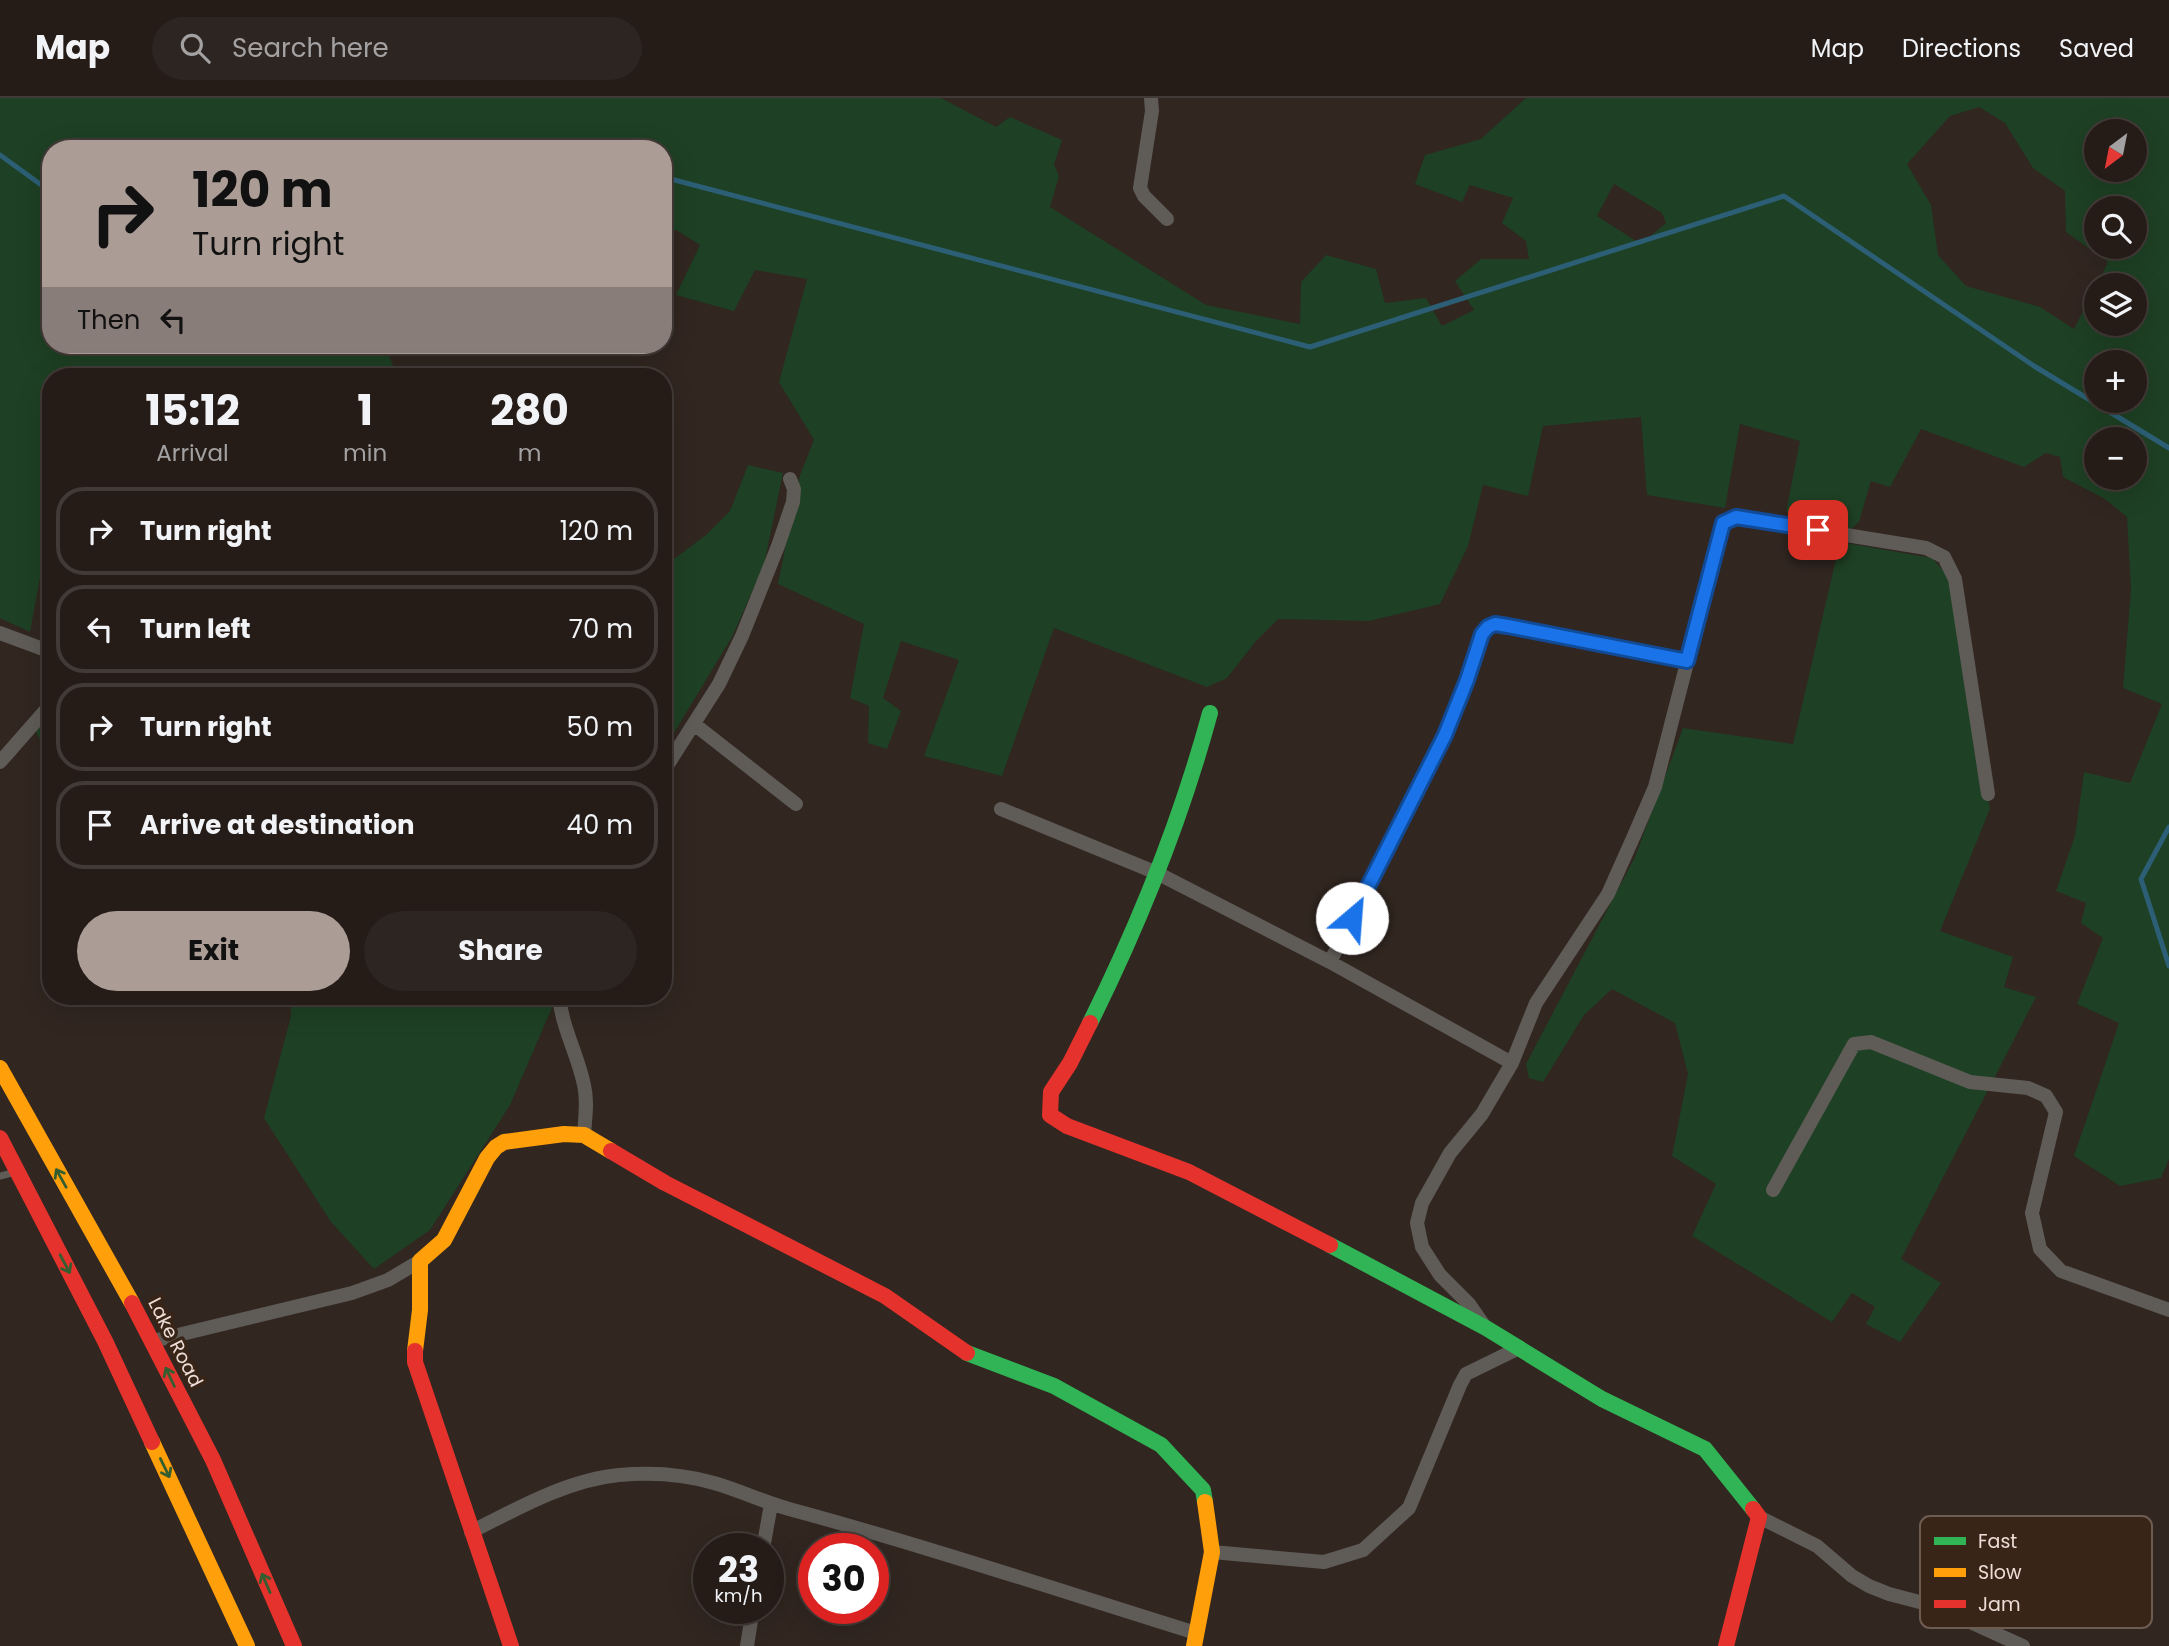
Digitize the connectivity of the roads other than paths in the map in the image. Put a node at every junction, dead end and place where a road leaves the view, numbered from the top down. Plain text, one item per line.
1 (1151, 98) edge
2 (1167, 219) dead end
3 (790, 479) dead end
4 (0, 633) edge
5 (42, 649) edge
6 (1687, 661) junction
7 (1210, 713) dead end
8 (42, 714) edge
9 (694, 723) junction
10 (672, 758) edge
11 (0, 762) edge
12 (1989, 794) dead end
13 (796, 804) dead end
14 (1001, 809) dead end
15 (1157, 873) junction
16 (1330, 962) junction
17 (561, 1005) edge
18 (1512, 1063) junction
19 (0, 1068) edge
20 (584, 1135) junction
21 (0, 1138) edge
22 (17, 1172) junction
23 (0, 1176) edge
24 (1773, 1190) dead end
25 (420, 1261) junction
26 (2169, 1310) edge
27 (1486, 1328) junction
28 (153, 1340) junction
29 (1517, 1349) junction
30 (771, 1504) junction
31 (1759, 1517) junction
32 (471, 1532) junction
33 (766, 1533) edge
34 (1212, 1552) junction
35 (1920, 1602) edge
36 (750, 1624) edge
37 (1983, 1628) edge
38 (1195, 1640) edge
39 (247, 1646) edge
40 (294, 1646) edge
41 (511, 1646) edge
42 (747, 1646) edge
43 (1726, 1646) edge
44 (2023, 1646) edge

1 - 2 street
3 - 9 street
4 - 5 street
6 - 12 street
6 - 16 street
6 - 18 street
7 - 15 street
8 - 11 street
9 - 10 street
9 - 13 street
14 - 15 street
15 - 16 street
15 - 27 street
16 - 18 street
17 - 20 street
18 - 27 street
28 -> 19 street, Lake Road
20 - 25 street
20 - 34 street
21 - 22 street
22 - 23 lane
22 -> 39 street
24 - 26 street
25 - 28 street
25 - 32 street
27 - 29 street
40 -> 28 street, Lake Road
29 - 31 street
29 - 34 street
30 - 32 street
30 - 33 street
30 - 38 street
31 - 35 street
31 - 43 street
32 - 41 street
34 - 38 street
36 - 42 street
37 - 44 street

